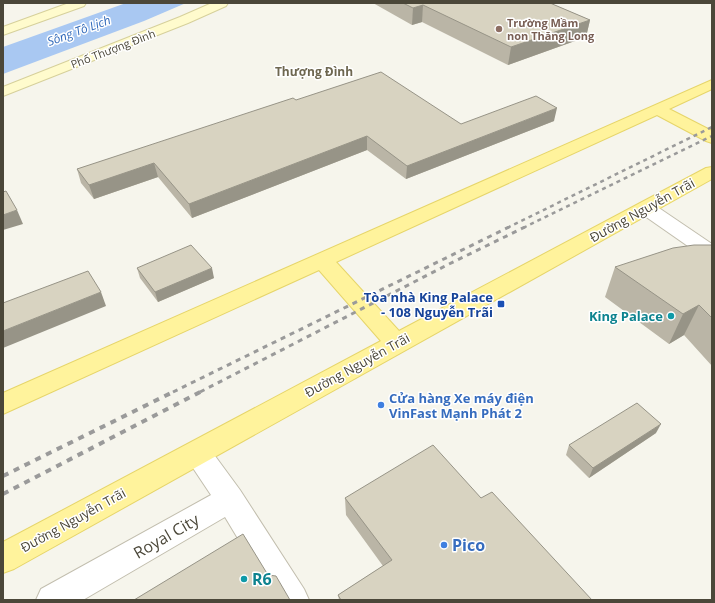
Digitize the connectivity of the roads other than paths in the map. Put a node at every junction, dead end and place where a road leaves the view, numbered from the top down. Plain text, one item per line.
1 (80, 3) edge
2 (222, 3) edge
3 (3, 31) edge
4 (712, 84) edge
5 (3, 92) edge
6 (657, 109) junction
7 (712, 138) edge
8 (712, 172) edge
9 (646, 208) junction
10 (712, 253) edge
11 (322, 260) junction
12 (397, 344) junction
13 (3, 404) edge
14 (197, 453) junction
15 (230, 499) junction
16 (3, 558) edge
17 (52, 600) edge
18 (293, 600) edge

1 - 3 main road
2 - 5 main road, Phố Thượng Đình
4 - 6 main road
6 - 7 main road
6 - 11 main road
8 - 9 main road, Đường Nguyễn Trãi
9 - 10 street
9 - 12 main road, Đường Nguyễn Trãi
11 - 12 main road
11 - 13 main road
12 - 14 main road, Đường Nguyễn Trãi
14 - 15 street
14 - 16 main road, Đường Nguyễn Trãi
15 - 17 street, Royal City
15 - 18 street

